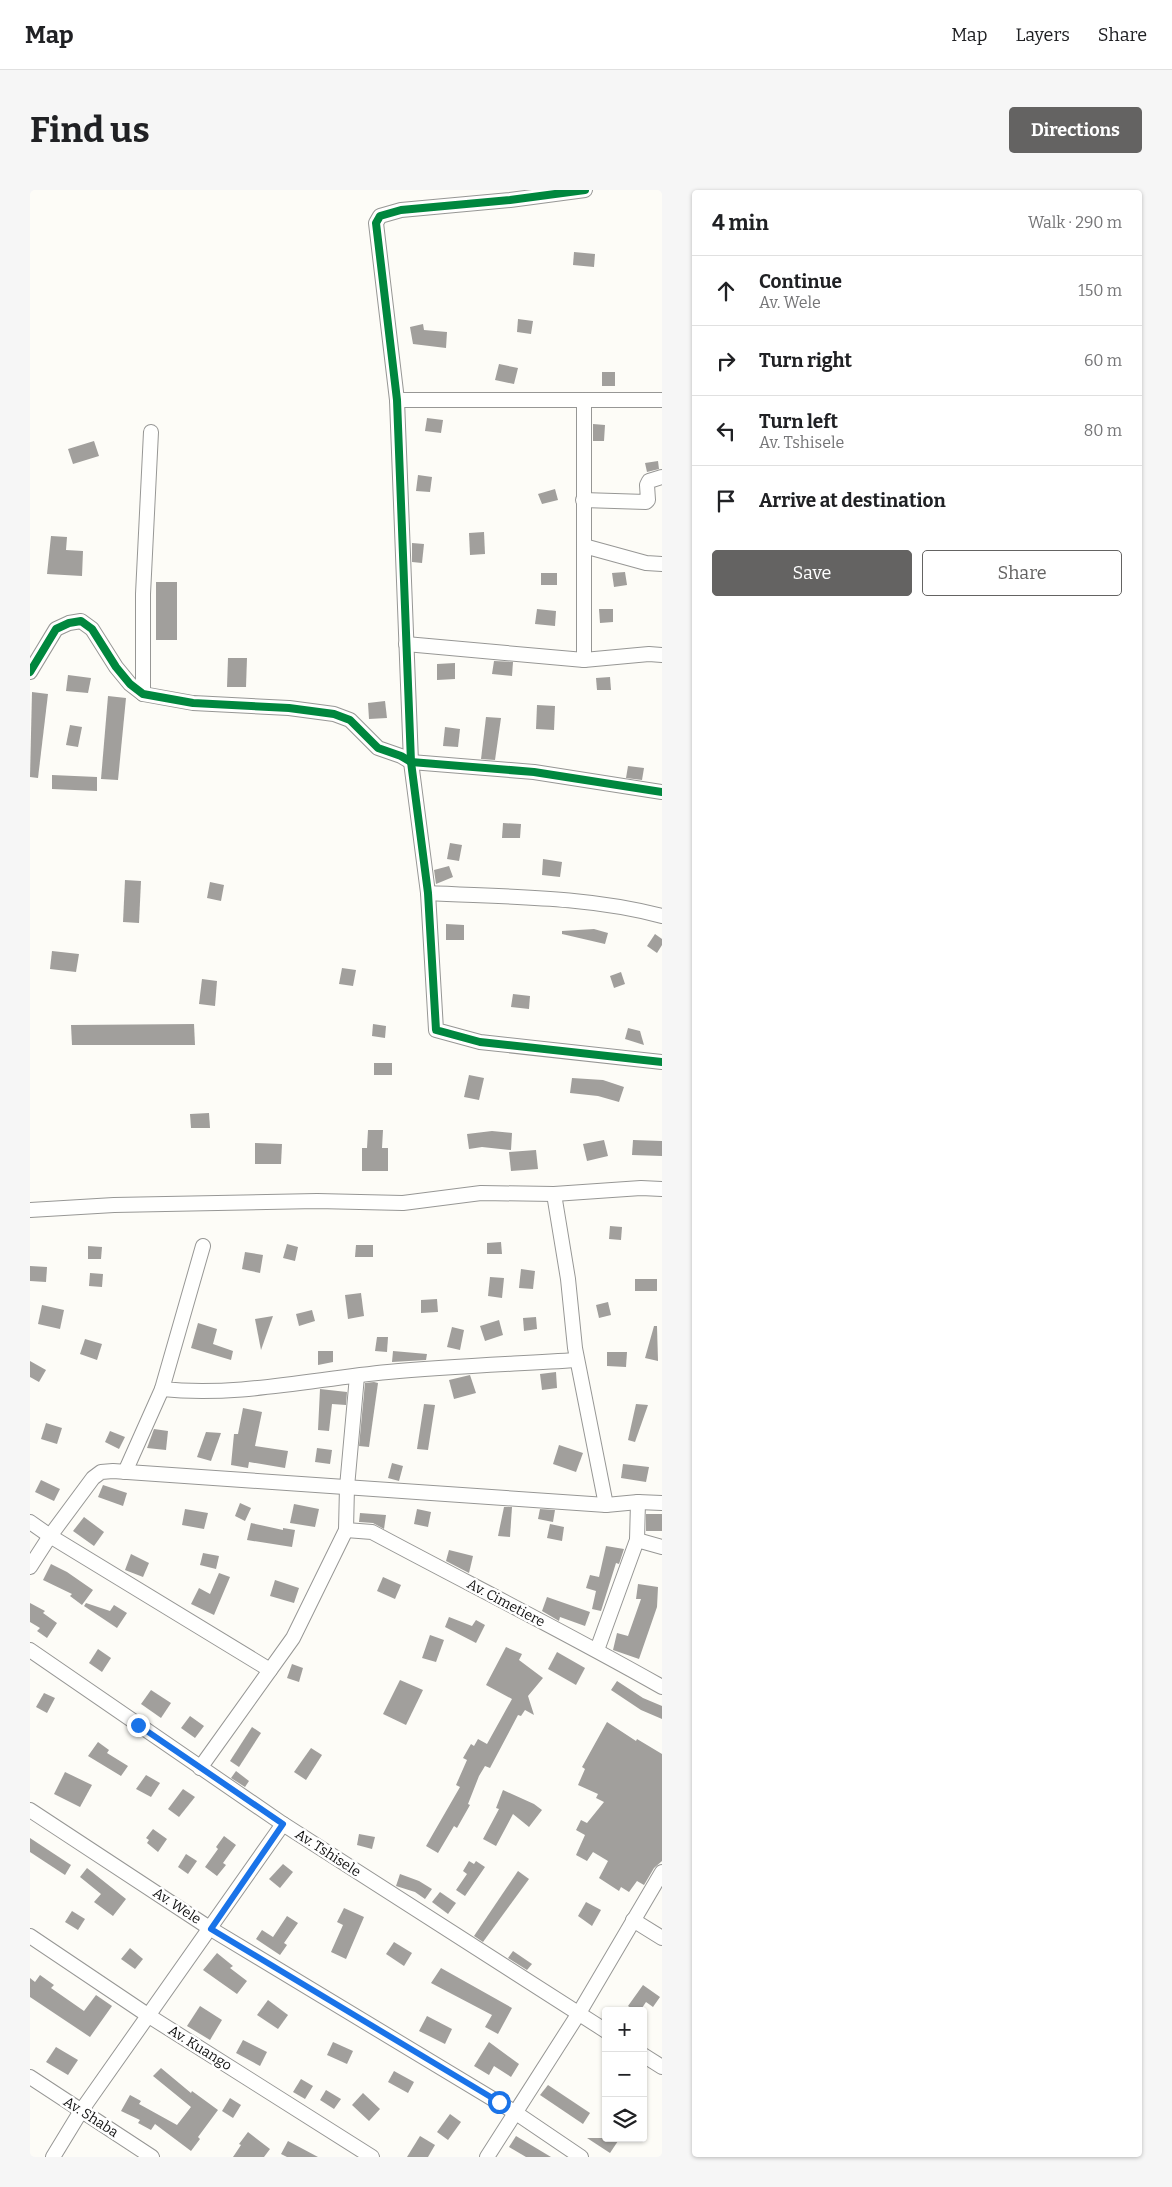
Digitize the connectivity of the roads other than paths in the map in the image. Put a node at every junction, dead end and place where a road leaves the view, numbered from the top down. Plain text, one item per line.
1 (585, 190) edge
2 (397, 400) junction
3 (584, 400) junction
4 (662, 400) edge
5 (151, 432) dead end
6 (662, 477) edge
7 (583, 500) junction
8 (584, 546) junction
9 (662, 564) edge
10 (406, 644) junction
11 (662, 655) edge
12 (584, 660) junction
13 (30, 672) edge
14 (143, 694) junction
15 (411, 762) junction
16 (662, 792) edge
17 (428, 893) junction
18 (662, 916) edge
19 (662, 1062) edge
20 (662, 1189) edge
21 (554, 1194) junction
22 (30, 1210) edge
23 (203, 1246) dead end
24 (577, 1360) junction
25 (356, 1376) junction
26 (162, 1388) junction
27 (125, 1472) junction
28 (347, 1487) junction
29 (638, 1502) junction
30 (662, 1503) edge
31 (606, 1505) junction
32 (30, 1522) edge
33 (346, 1530) junction
34 (50, 1536) junction
35 (637, 1540) junction
36 (662, 1547) edge
37 (30, 1567) edge
38 (30, 1650) edge
39 (596, 1650) junction
40 (270, 1670) junction
41 (662, 1687) edge
42 (200, 1768) junction
43 (30, 1810) edge
44 (283, 1824) junction
45 (662, 1872) edge
46 (633, 1920) junction
47 (211, 1929) junction
48 (30, 1936) edge
49 (662, 1938) edge
50 (579, 2013) junction
51 (149, 2016) junction
52 (602, 2027) edge
53 (647, 2058) edge
54 (662, 2067) edge
55 (30, 2077) edge
56 (81, 2111) junction
57 (516, 2112) junction
58 (53, 2157) edge
59 (152, 2157) edge
60 (372, 2157) edge
61 (487, 2157) edge
62 (581, 2157) edge

1 - 2 street
2 - 3 street
2 - 10 street
3 - 4 street
3 - 7 street
5 - 14 street
6 - 7 street
7 - 8 street
8 - 9 street
8 - 12 street
10 - 12 street
10 - 15 street
11 - 12 street
13 - 14 street
14 - 15 street
15 - 16 street
15 - 17 street
17 - 18 street
17 - 19 street
20 - 21 street
21 - 22 street
21 - 24 street
23 - 26 street
24 - 25 street
24 - 31 street
25 - 26 street
25 - 28 street
26 - 27 street
27 - 28 street
27 - 34 street
28 - 31 street
28 - 33 street
29 - 30 street
29 - 31 street
29 - 35 street
32 - 34 street
33 - 39 street, Av. Cimetiere
33 - 40 street
34 - 37 street
34 - 40 street
35 - 36 street
35 - 39 street
38 - 42 street, Av. Tshisele
39 - 41 street, Av. Cimetiere
40 - 42 street
42 - 44 street, Av. Tshisele
43 - 47 street, Av. Wele
44 - 47 street
44 - 50 street, Av. Tshisele
45 - 46 street
46 - 49 street
46 - 50 street
47 - 51 street
47 - 57 street, Av. Wele
48 - 51 street, Av. Kuango
50 - 52 street, Av. Tshisele
50 - 57 street
51 - 56 street
51 - 60 street, Av. Kuango
53 - 54 street
55 - 56 street, Av. Shaba
56 - 58 street
56 - 59 street, Av. Shaba
57 - 61 street
57 - 62 street, Av. Wele

